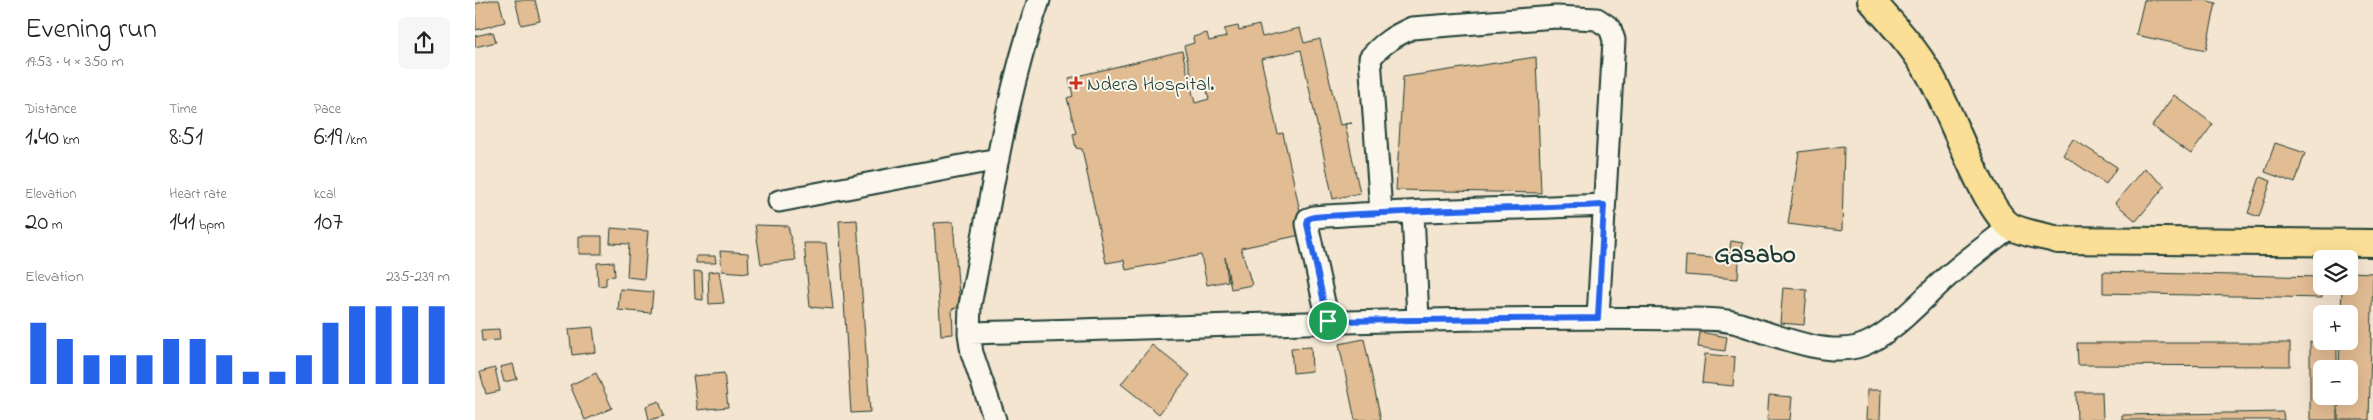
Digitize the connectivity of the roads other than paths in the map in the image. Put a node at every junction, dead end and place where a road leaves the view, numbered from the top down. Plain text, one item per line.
1 (1039, 0) edge
2 (1871, 0) edge
3 (998, 159) junction
4 (779, 201) dead end
5 (1604, 205) junction
6 (1381, 212) junction
7 (1413, 213) junction
8 (2011, 226) junction
9 (2373, 243) edge
10 (1598, 318) junction
11 (1418, 319) junction
12 (1328, 321) junction
13 (969, 332) junction
14 (995, 420) edge

1 - 3 street
2 - 8 main road
3 - 4 street
3 - 13 street
5 - 6 street
5 - 7 street
5 - 10 street
6 - 7 street
6 - 12 street
7 - 11 street
8 - 9 main road
8 - 10 street
10 - 11 street
11 - 12 street
12 - 13 street
13 - 14 street

